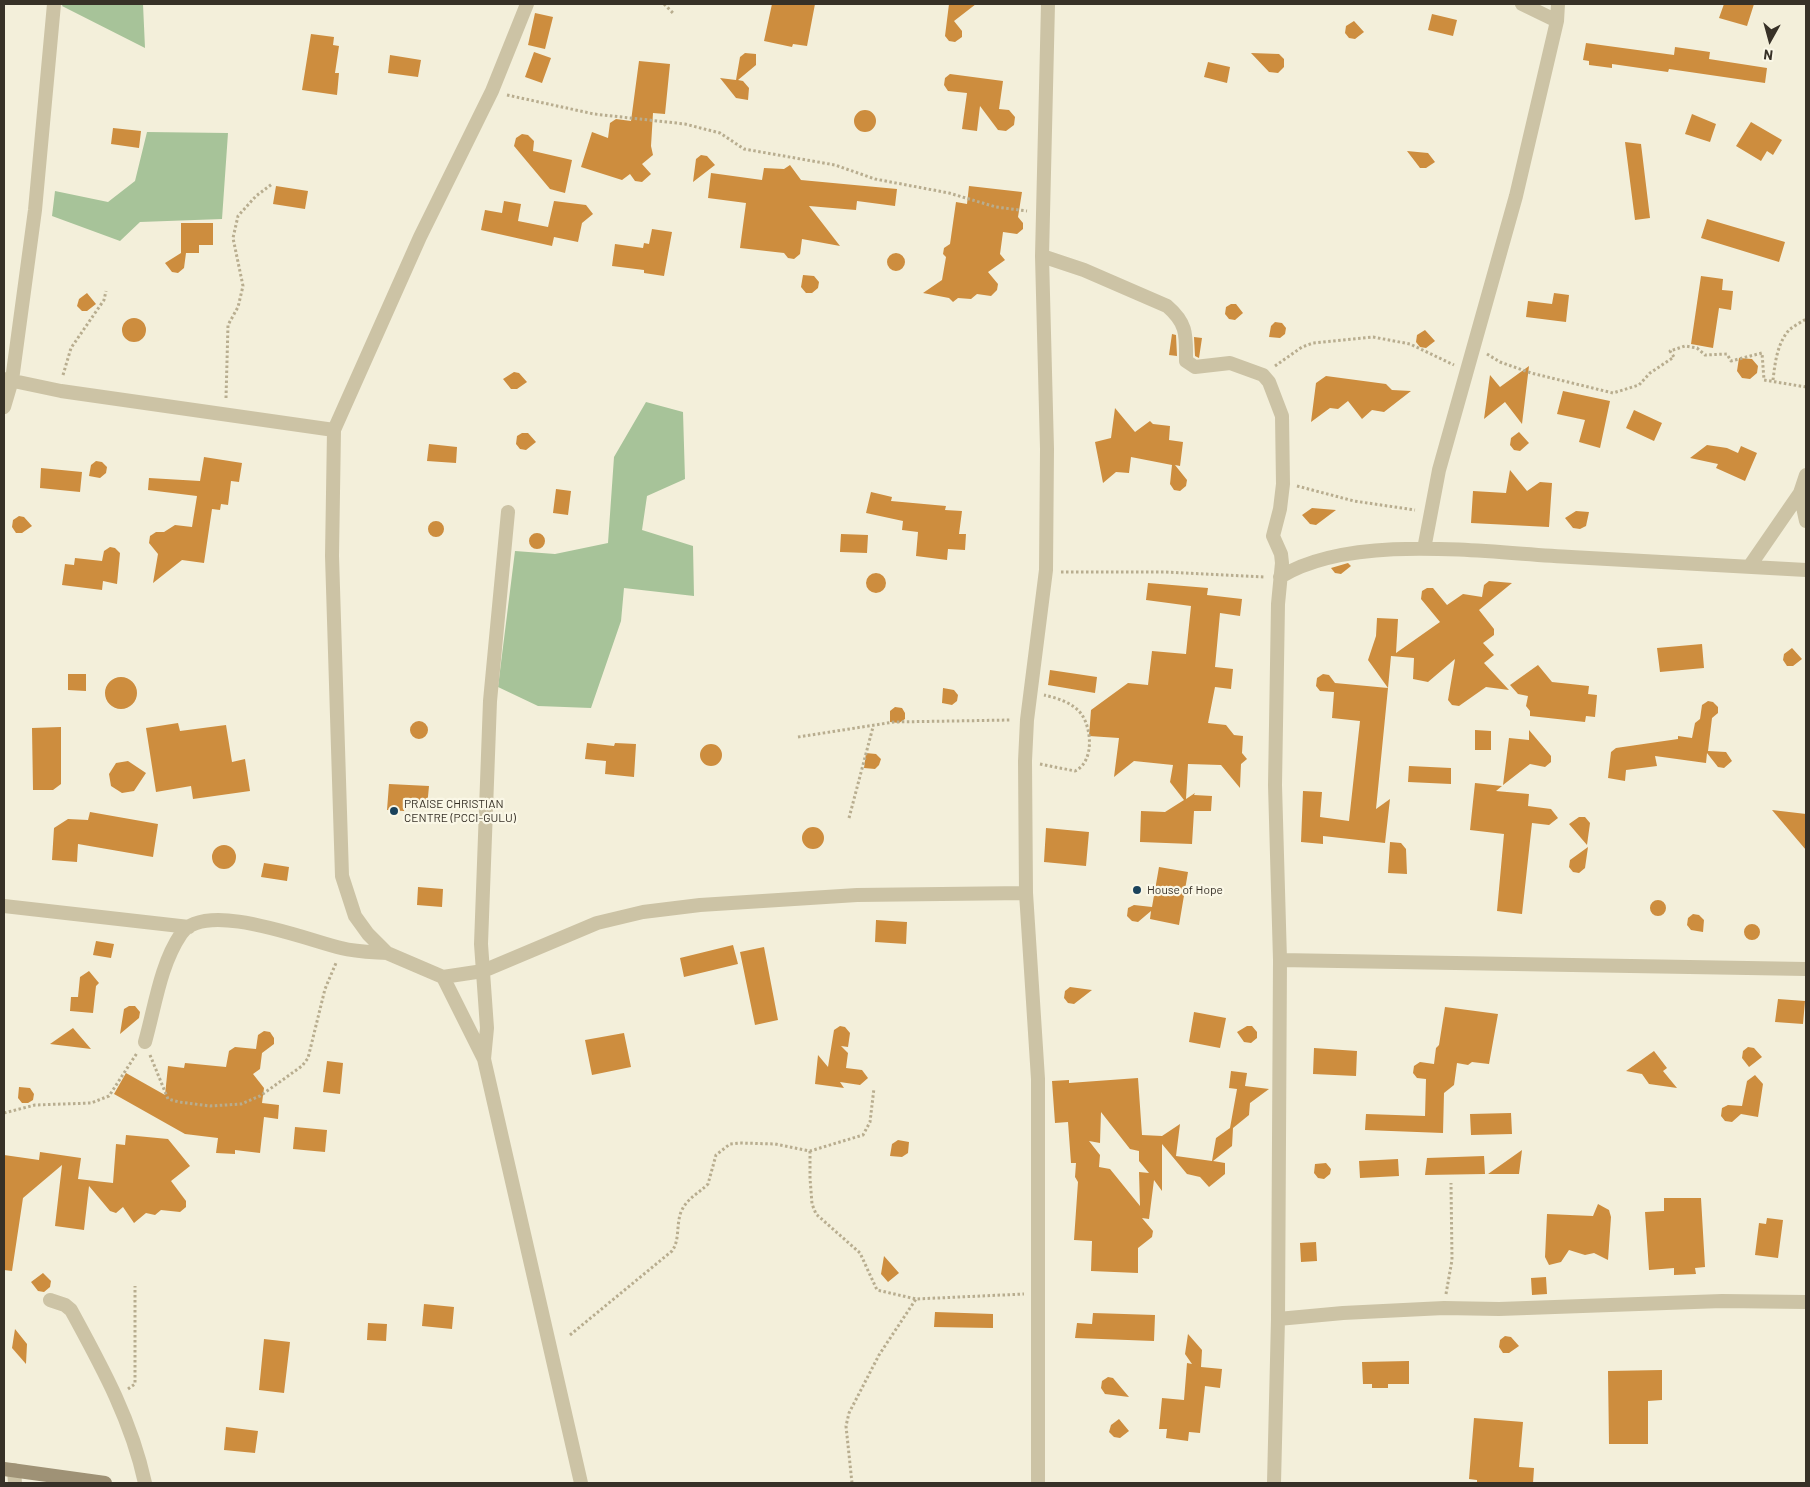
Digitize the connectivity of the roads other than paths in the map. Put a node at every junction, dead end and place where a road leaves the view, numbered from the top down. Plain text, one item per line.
1 (54, 4) edge
2 (526, 4) edge
3 (1048, 4) edge
4 (1522, 4) edge
5 (1558, 4) edge
6 (1557, 21) junction
7 (1042, 256) junction
8 (8, 380) edge
9 (4, 407) edge
10 (334, 430) junction
11 (1806, 476) edge
12 (1800, 492) junction
13 (508, 512) dead end
14 (1806, 520) edge
15 (1424, 549) junction
16 (1749, 567) junction
17 (1806, 570) edge
18 (1280, 577) junction
19 (1026, 893) junction
20 (4, 906) edge
21 (189, 927) junction
22 (387, 953) junction
23 (1280, 960) junction
24 (1806, 969) edge
25 (483, 971) junction
26 (443, 977) junction
27 (145, 1042) road end
28 (484, 1059) junction
29 (50, 1300) dead end
30 (1806, 1302) edge
31 (1278, 1319) junction
32 (11, 1474) edge
33 (105, 1483) edge
34 (145, 1483) edge
35 (581, 1483) edge
36 (1038, 1483) edge
37 (1274, 1483) edge

1 - 8 street
2 - 10 street
3 - 7 street
4 - 6 street
5 - 6 street
6 - 15 street
7 - 18 street
7 - 19 street
8 - 9 street
8 - 10 street
10 - 22 street
11 - 12 street
12 - 14 street
12 - 16 street
13 - 25 street
15 - 16 street
15 - 18 street
16 - 17 street
18 - 23 street
19 - 25 street
19 - 36 street
20 - 21 street
21 - 22 street
21 - 27 street
22 - 26 street
23 - 24 street
23 - 31 street
25 - 26 street
25 - 28 street
26 - 28 street
28 - 35 street
29 - 34 street
30 - 31 street
31 - 37 street
32 - 33 main road

